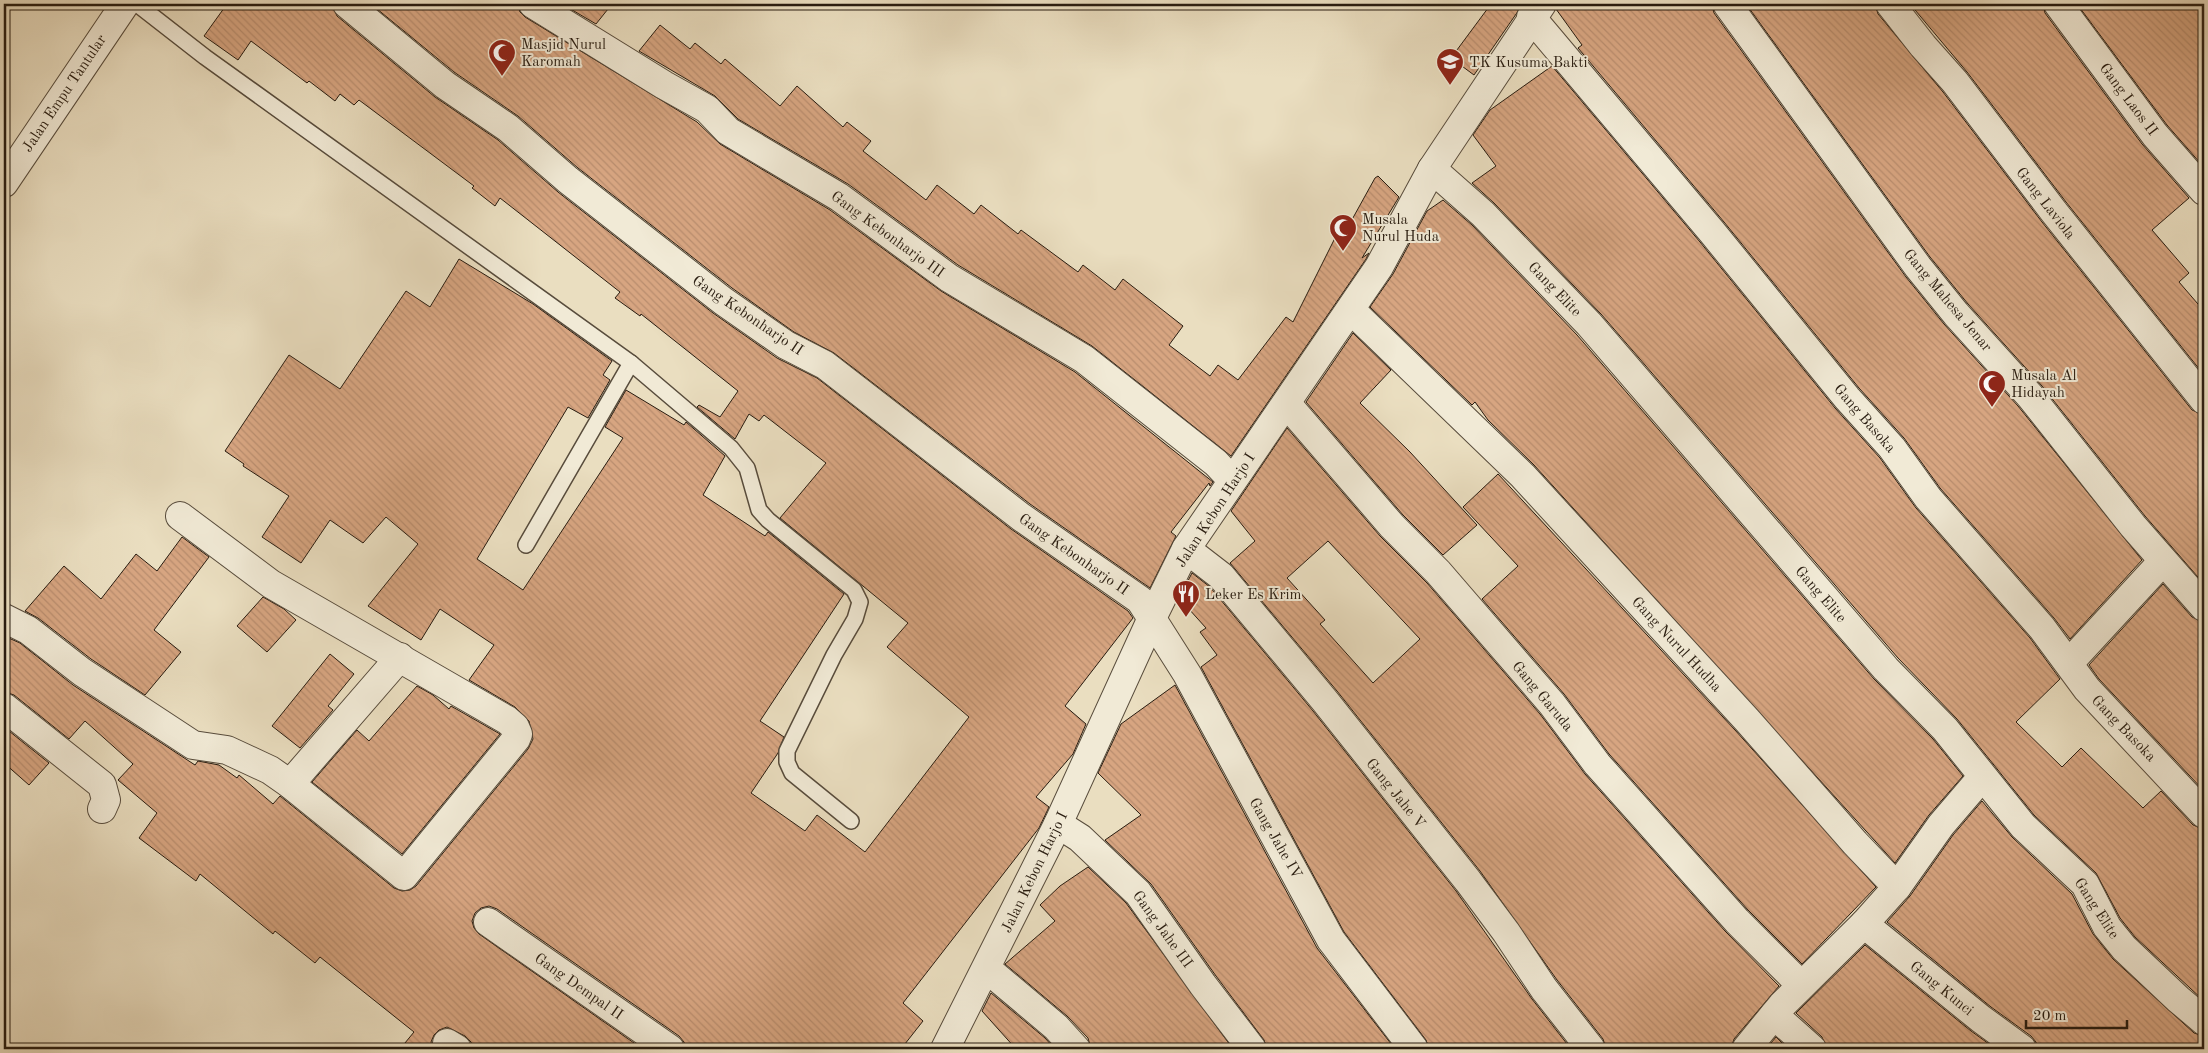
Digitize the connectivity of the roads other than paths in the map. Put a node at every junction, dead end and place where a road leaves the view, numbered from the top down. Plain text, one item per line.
1 (125, 4) edge
2 (137, 4) edge
3 (347, 4) edge
4 (533, 4) edge
5 (1727, 4) edge
6 (1890, 4) edge
7 (2058, 4) edge
8 (1536, 10) edge
9 (1432, 169) junction
10 (4, 183) edge
11 (2204, 191) edge
12 (1351, 310) junction
13 (631, 363) junction
14 (2204, 400) edge
15 (1287, 404) junction
16 (1232, 480) junction
17 (180, 516) dead end
18 (526, 545) dead end
19 (1186, 549) junction
20 (2163, 561) junction
21 (2204, 607) edge
22 (4, 618) edge
23 (1151, 620) junction
24 (400, 657) junction
25 (2068, 663) junction
26 (4, 707) edge
27 (1982, 777) junction
28 (290, 784) junction
29 (102, 809) dead end
30 (2204, 814) edge
31 (851, 822) dead end
32 (1058, 824) junction
33 (1897, 887) junction
34 (488, 922) dead end
35 (1864, 924) junction
36 (987, 969) junction
37 (1800, 986) junction
38 (1774, 1015) junction
39 (2204, 1021) edge
40 (670, 1049) edge
41 (945, 1049) edge
42 (1076, 1049) edge
43 (1252, 1049) edge
44 (1414, 1049) edge
45 (1591, 1049) edge
46 (1746, 1049) edge
47 (1812, 1049) edge
48 (2022, 1049) edge

1 - 10 street, Jalan Empu Tantular
2 - 13 lane
3 - 23 street, Gang Kebonharjo II
4 - 16 street, Gang Kebonharjo III
5 - 20 street, Gang Mahesa Jenar
6 - 14 street, Gang Laviola
7 - 11 street, Gang Laos II
8 - 9 street, Jalan Kebon Harjo I
8 - 25 street, Gang Basoka
9 - 12 street, Jalan Kebon Harjo I
9 - 27 street, Gang Elite
12 - 15 street, Jalan Kebon Harjo I
12 - 33 street, Gang Nurul Hudha
13 - 18 lane
13 - 31 lane
15 - 16 street, Jalan Kebon Harjo I
15 - 37 street, Gang Garuda
16 - 19 street, Jalan Kebon Harjo I
17 - 24 street
19 - 23 street, Jalan Kebon Harjo I
19 - 45 street, Gang Jahe V
20 - 21 street, Gang Mahesa Jenar
20 - 25 street
22 - 28 street
23 - 32 street, Jalan Kebon Harjo I
23 - 44 street, Gang Jahe IV
24 - 28 street
24 - 28 street
25 - 30 street, Gang Basoka
26 - 29 street
27 - 33 street
27 - 39 street, Gang Elite
32 - 36 street, Jalan Kebon Harjo I
32 - 43 street, Gang Jahe III
33 - 35 street
34 - 40 street, Gang Dempal II
35 - 37 street
35 - 48 street, Gang Kunci
36 - 41 street, Jalan Kebon Harjo I
36 - 42 street
37 - 38 street
38 - 46 street
38 - 47 street

